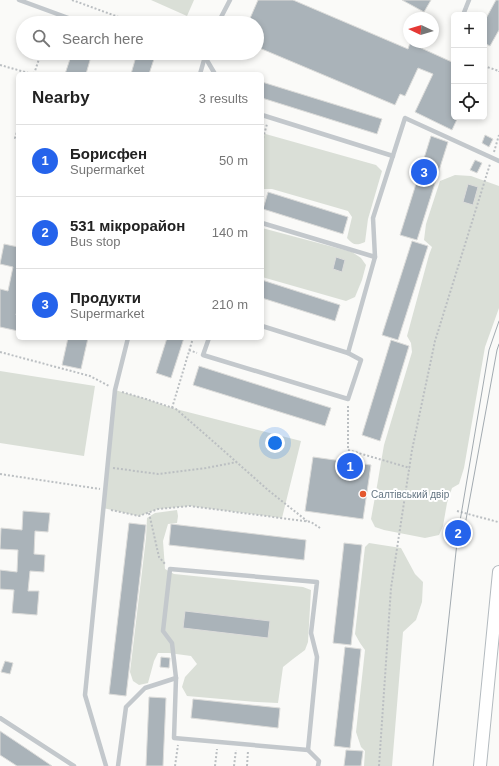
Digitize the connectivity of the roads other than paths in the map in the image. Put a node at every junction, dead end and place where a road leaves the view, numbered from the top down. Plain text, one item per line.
1 (19, 0) edge
2 (230, 0) edge
3 (469, 0) edge
4 (464, 12) edge
5 (63, 16) edge
6 (222, 16) edge
7 (204, 60) edge
8 (208, 60) edge
9 (201, 72) edge
10 (214, 72) edge
11 (264, 116) edge
12 (393, 156) junction
13 (499, 161) edge
14 (264, 224) edge
15 (374, 256) junction
16 (264, 327) edge
17 (128, 340) edge
18 (207, 340) edge
19 (348, 353) junction
20 (499, 572) edge
21 (176, 678) junction
22 (0, 718) edge
23 (308, 750) junction
24 (74, 766) edge
25 (106, 766) edge
26 (118, 766) edge
27 (318, 766) edge
28 (480, 766) edge

1 - 5 lane
2 - 6 lane
3 - 4 lane
7 - 9 lane
8 - 10 lane
11 - 12 lane
12 - 13 lane
12 - 15 lane
14 - 15 lane
15 - 19 lane
16 - 19 lane
17 - 25 lane
18 - 19 lane
20 - 28 main road
21 - 23 lane
21 - 23 lane
21 - 26 lane
22 - 24 lane
23 - 27 lane

